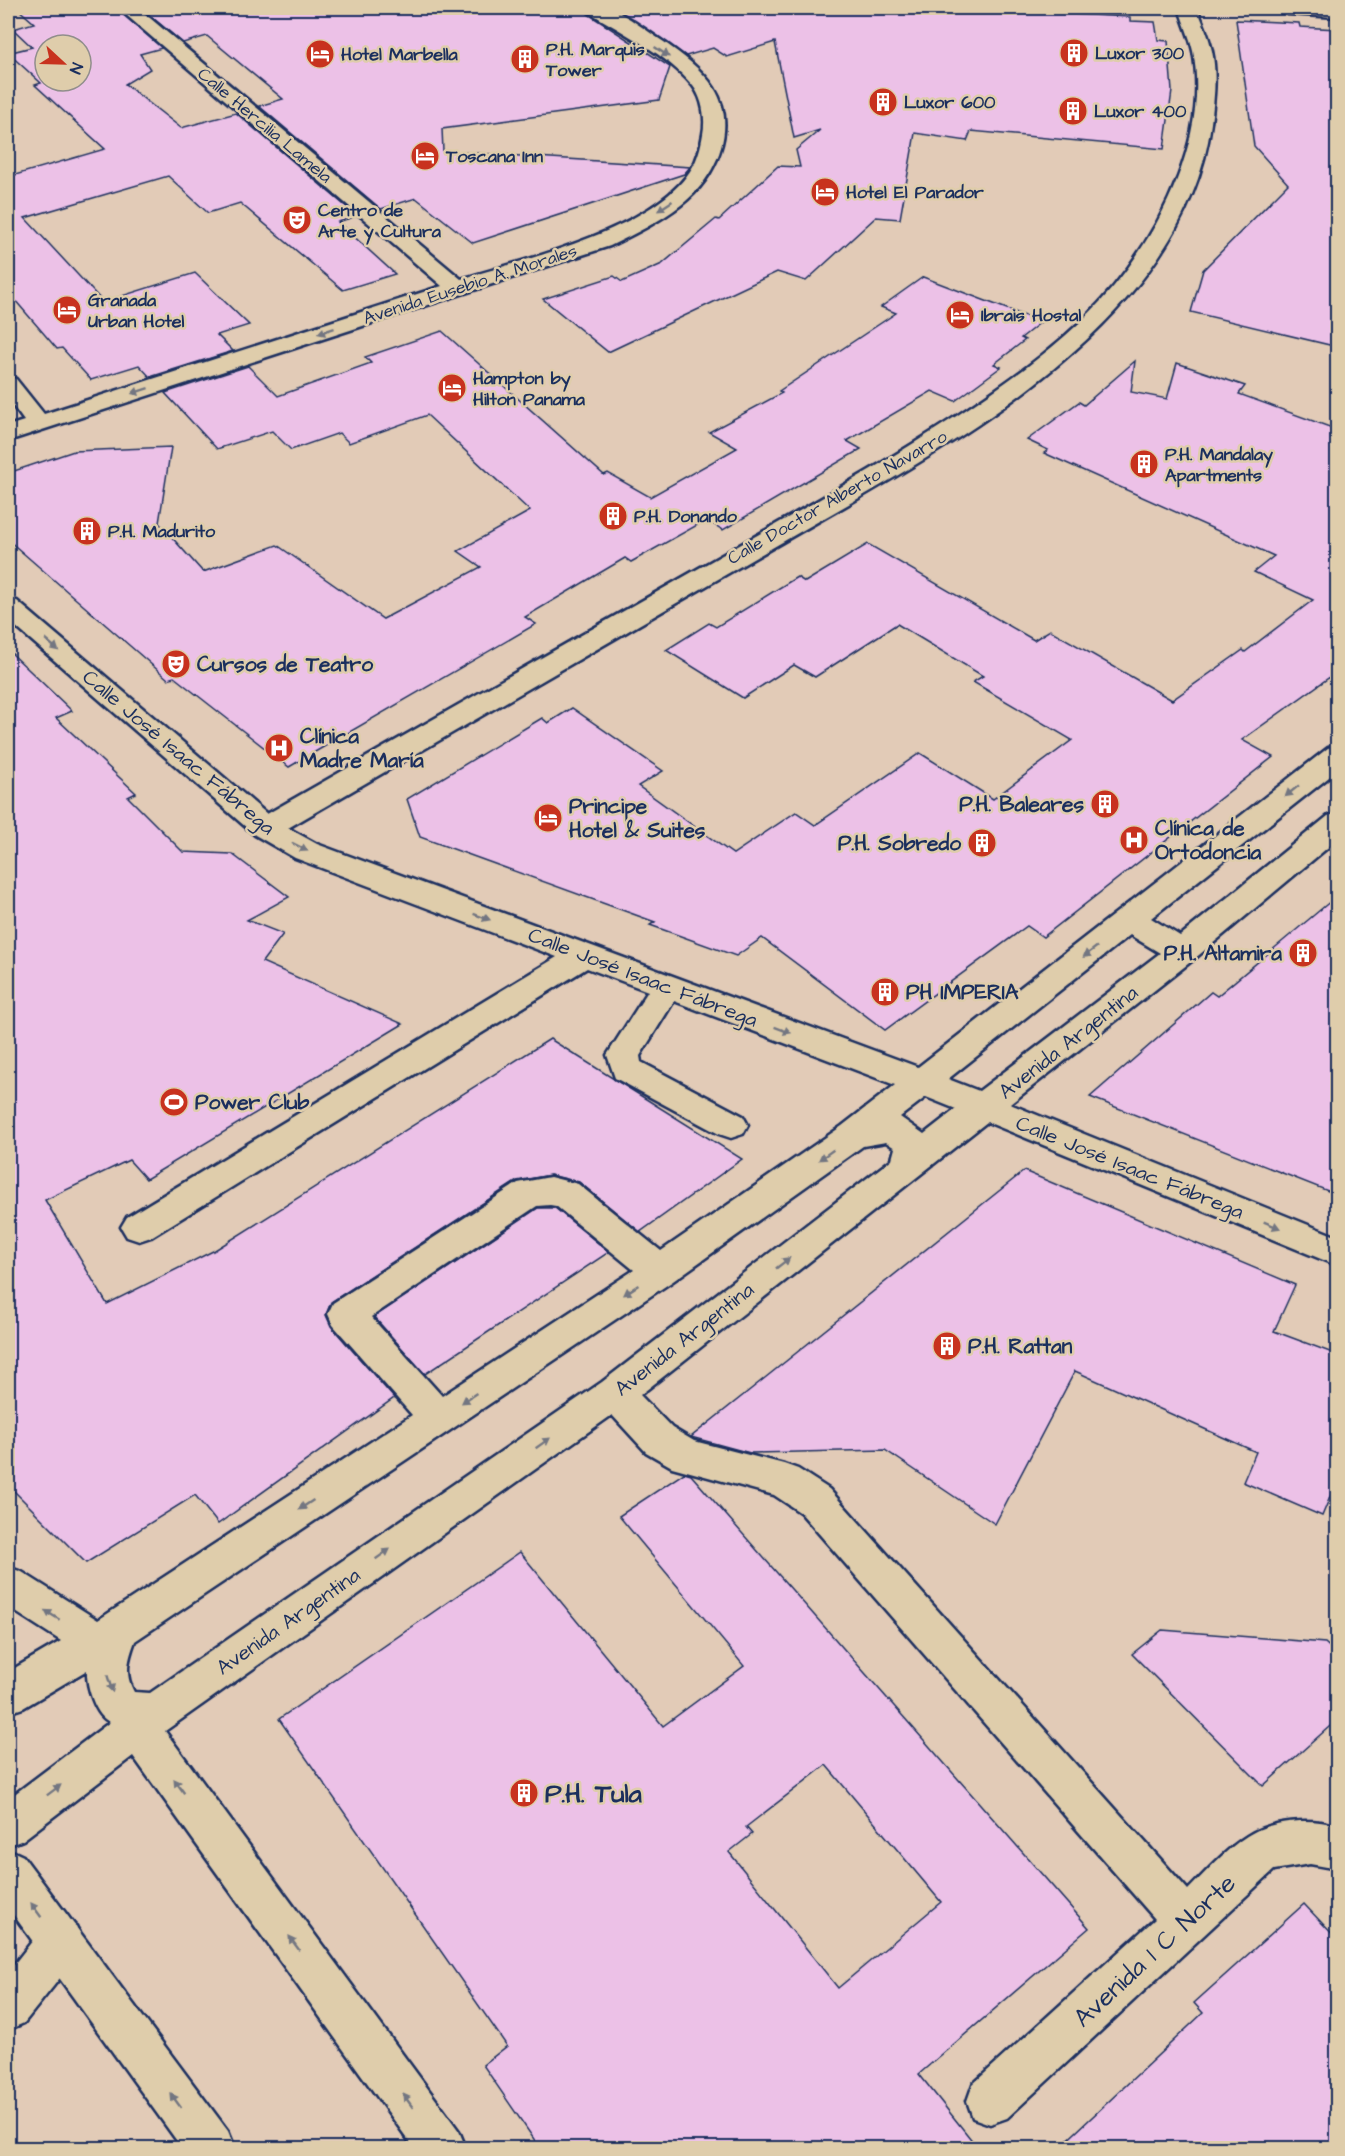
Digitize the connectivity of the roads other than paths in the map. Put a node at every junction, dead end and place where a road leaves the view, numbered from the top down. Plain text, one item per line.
1 (127, 8) edge
2 (596, 8) edge
3 (1188, 8) edge
4 (1287, 8) edge
5 (1338, 11) edge
6 (458, 288) junction
7 (8, 384) edge
8 (39, 424) junction
9 (8, 434) edge
10 (8, 607) edge
11 (1338, 755) edge
12 (1338, 823) edge
13 (265, 828) junction
14 (1130, 920) junction
15 (1182, 952) junction
16 (584, 955) junction
17 (667, 987) junction
18 (924, 1082) junction
19 (984, 1108) junction
20 (731, 1125) dead end
21 (854, 1135) junction
22 (906, 1168) junction
23 (139, 1227) dead end
24 (1338, 1251) edge
25 (660, 1271) junction
26 (615, 1393) junction
27 (438, 1418) junction
28 (8, 1585) edge
29 (109, 1636) junction
30 (8, 1694) edge
31 (147, 1720) junction
32 (8, 1825) edge
33 (1338, 1848) edge
34 (8, 1871) edge
35 (1186, 1920) junction
36 (60, 1942) junction
37 (8, 2007) edge
38 (990, 2101) dead end
39 (211, 2148) edge
40 (442, 2148) edge

1 - 6 street, Calle Hercilia Lamela
2 -> 6 street, Avenida Eusebio A. Morales
3 - 13 street, Calle Doctor Alberto Navarro
4 - 5 street
6 -> 8 street, Avenida Eusebio A. Morales
7 - 8 street
8 - 9 street, Avenida Eusebio A. Morales
10 -> 13 street, Calle José Isaac Fábrega
11 -> 14 street
12 - 15 street, Avenida Argentina
13 -> 16 street, Calle José Isaac Fábrega
14 - 15 street
14 -> 18 street
15 - 19 street, Avenida Argentina
16 - 17 street, Calle José Isaac Fábrega
16 - 23 street
17 -> 18 street, Calle José Isaac Fábrega
17 - 20 street
18 - 19 street, Calle José Isaac Fábrega
18 - 21 street
19 - 22 street, Avenida Argentina
19 -> 24 street, Calle José Isaac Fábrega
21 - 22 street
21 -> 25 street
26 -> 22 street, Avenida Argentina
25 -> 27 street
25 - 27 street
31 -> 26 street, Avenida Argentina
26 - 35 street
27 -> 29 street
29 -> 28 street
29 - 30 street
29 -> 31 street
32 -> 31 street, Avenida Argentina
40 -> 31 street
33 - 35 street, Avenida 1 C Norte
36 -> 34 street
35 - 38 street, Avenida 1 C Norte
36 - 37 street
39 -> 36 street

